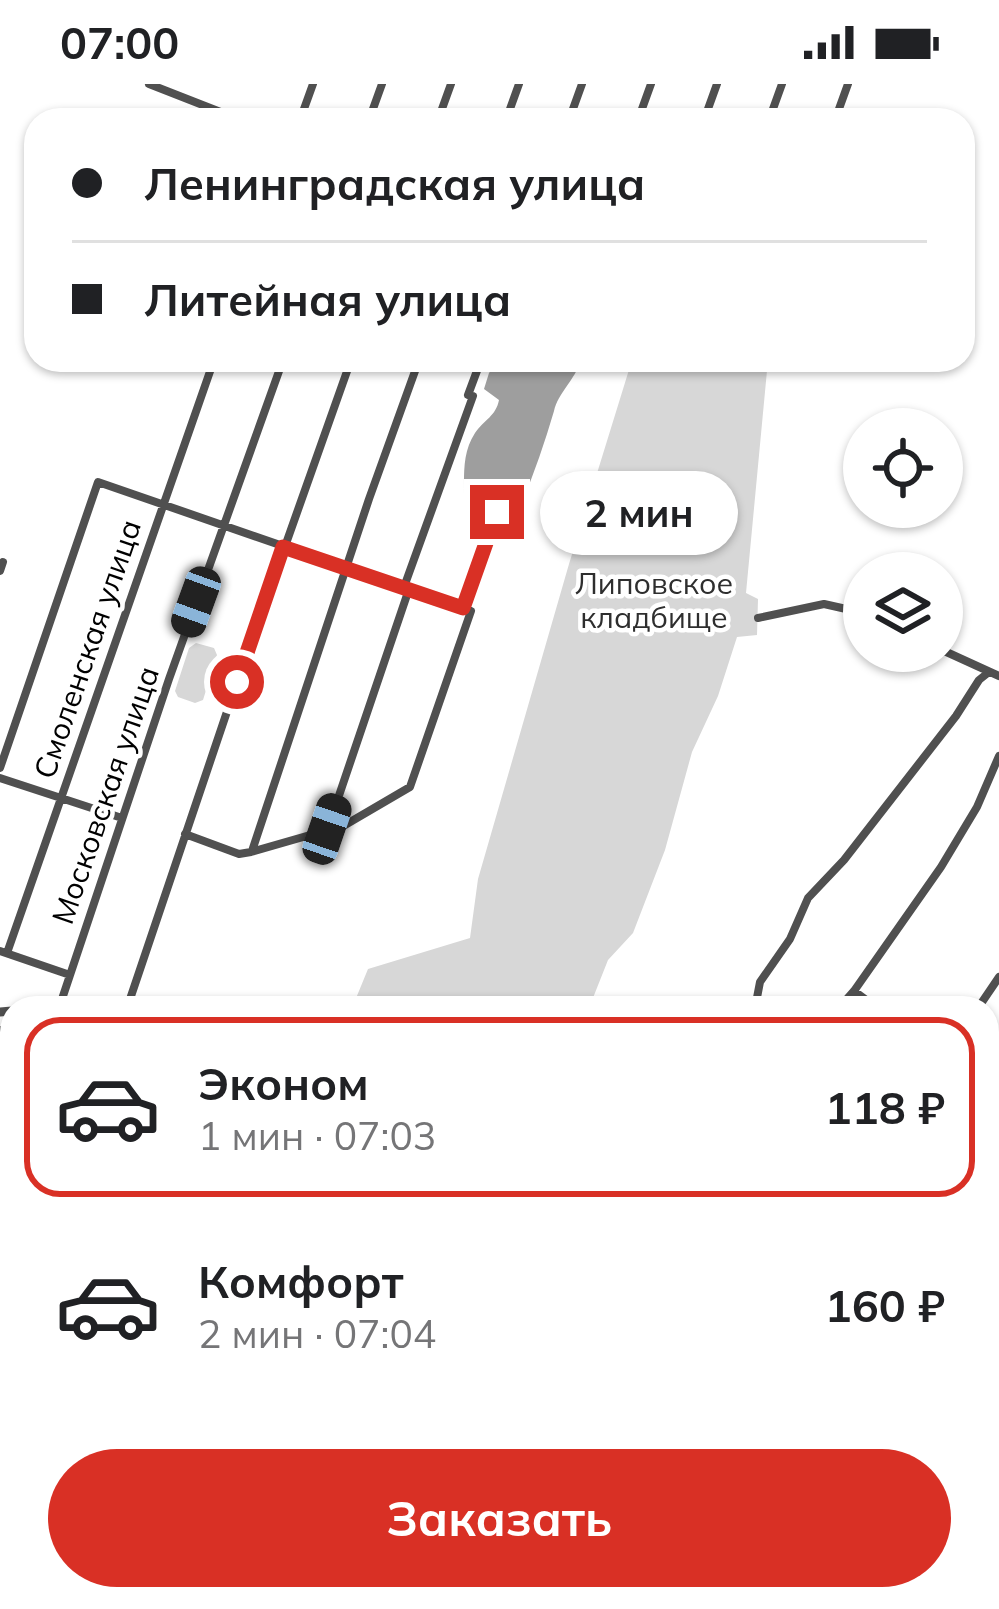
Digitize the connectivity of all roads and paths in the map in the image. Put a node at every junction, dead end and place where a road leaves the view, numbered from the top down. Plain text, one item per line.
1 (149, 84) edge
2 (210, 108) edge
3 (210, 372) edge
4 (279, 372) edge
5 (347, 372) edge
6 (414, 372) edge
7 (478, 372) edge
8 (162, 505) junction
9 (497, 512) dead end
10 (223, 526) junction
11 (283, 547) junction
12 (346, 567) junction
13 (406, 588) junction
14 (843, 606) edge
15 (467, 609) junction
16 (758, 618) dead end
17 (963, 660) edge
18 (994, 674) edge
19 (999, 756) edge
20 (0, 768) edge
21 (0, 778) edge
22 (61, 799) junction
23 (122, 818) junction
24 (327, 829) junction
25 (185, 834) junction
26 (251, 852) junction
27 (4, 952) edge
28 (70, 975) junction
29 (854, 992) junction
30 (63, 996) edge
31 (131, 996) edge
32 (757, 996) edge
33 (850, 996) edge
34 (860, 996) edge

1 - 2 street
3 - 8 street, Смоленская улица
4 - 10 street, Московская улица
5 - 11 street
6 - 12 street
7 - 13 street
8 - 10 street
8 - 20 street
8 - 22 street, Смоленская улица
9 - 15 street
10 - 11 street
10 - 23 street, Московская улица
11 - 12 street
11 - 25 street
12 - 13 street
12 - 26 street
13 - 15 street
13 - 24 street
14 - 16 street
15 - 24 street
17 - 18 street
18 - 32 street
19 - 29 street
21 - 22 street
22 - 23 street
22 - 27 street, Смоленская улица
23 - 28 street, Московская улица
24 - 26 street
25 - 26 street
25 - 31 street
27 - 28 street
28 - 30 street, Московская улица
29 - 33 street
29 - 34 street

